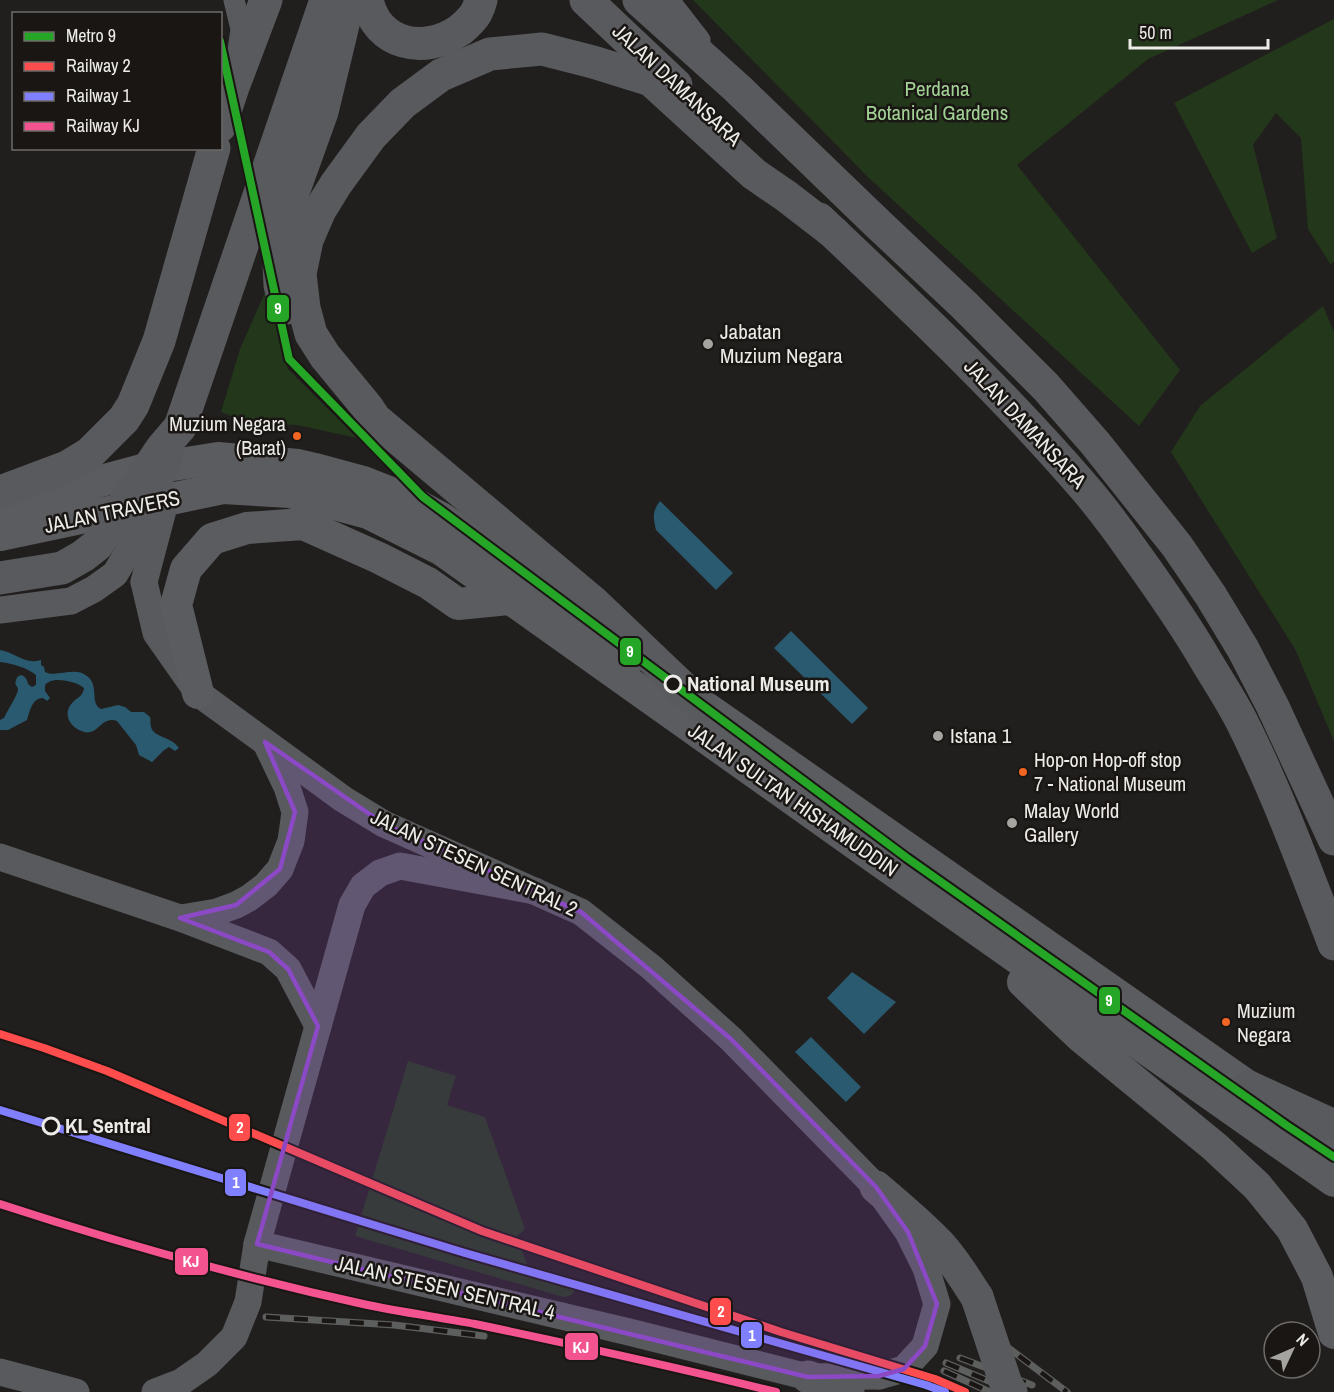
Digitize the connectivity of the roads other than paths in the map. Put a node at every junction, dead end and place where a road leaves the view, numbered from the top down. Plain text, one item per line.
1 (234, 0) edge
2 (266, 0) edge
3 (326, 0) edge
4 (349, 0) edge
5 (367, 0) edge
6 (481, 0) edge
7 (586, 0) edge
8 (639, 0) edge
9 (669, 0) edge
10 (233, 87) junction
11 (738, 89) junction
12 (222, 120) edge
13 (213, 150) edge
14 (834, 233) junction
15 (140, 388) junction
16 (375, 419) junction
17 (180, 427) junction
18 (0, 473) edge
19 (221, 473) junction
20 (0, 494) edge
21 (50, 495) junction
22 (0, 508) edge
23 (0, 535) edge
24 (0, 578) edge
25 (510, 599) junction
26 (0, 610) edge
27 (198, 693) junction
28 (701, 705) junction
29 (265, 742) junction
30 (1334, 839) edge
31 (0, 857) edge
32 (535, 891) junction
33 (951, 912) junction
34 (180, 918) junction
35 (1334, 944) edge
36 (318, 1026) junction
37 (1249, 1087) junction
38 (1334, 1126) edge
39 (1334, 1143) edge
40 (1334, 1182) edge
41 (876, 1187) junction
42 (258, 1244) junction
43 (1334, 1334) edge
44 (0, 1372) edge
45 (808, 1377) junction
46 (76, 1392) edge
47 (155, 1392) edge
48 (848, 1392) edge
49 (1011, 1392) edge

1 - 10 street
2 - 10 main road
3 - 17 main road
4 - 16 main road
5 - 6 main road
7 - 14 main road, JALAN DAMANSARA
8 - 11 main road, JALAN DAMANSARA
9 - 11 street
10 - 12 main road
11 - 30 main road, JALAN DAMANSARA
13 - 15 main road
14 - 16 main road
14 - 35 main road, JALAN DAMANSARA
15 - 18 main road
15 - 20 main road
16 - 28 main road
17 - 24 main road, bridge
17 - 26 street, bridge
17 - 27 street, JALAN STESEN SENTRAL 2, bridge
19 - 21 main road, JALAN TRAVERS
19 - 23 main road, JALAN TRAVERS
19 - 25 main road, JALAN SULTAN HISHAMUDDIN
19 - 28 main road, JALAN SULTAN HISHAMUDDIN
20 - 21 main road
21 - 22 main road, JALAN TRAVERS
25 - 27 main road
25 - 33 main road, JALAN SULTAN HISHAMUDDIN
27 - 29 street, JALAN STESEN SENTRAL 2
28 - 37 main road, JALAN SULTAN HISHAMUDDIN
29 - 32 street, JALAN STESEN SENTRAL 2
29 - 34 street
31 - 34 street
32 - 36 street
32 - 41 street, JALAN STESEN SENTRAL 2
33 - 40 main road, JALAN SULTAN HISHAMUDDIN
33 - 43 main road
34 - 36 street
36 - 42 street
37 - 38 main road
37 - 39 main road, JALAN SULTAN HISHAMUDDIN
41 - 45 street, JALAN STESEN SENTRAL 2, bridge
41 - 49 main road, bridge
42 - 45 street, JALAN STESEN SENTRAL 4
42 - 47 street, bridge
44 - 46 street
45 - 48 main road

